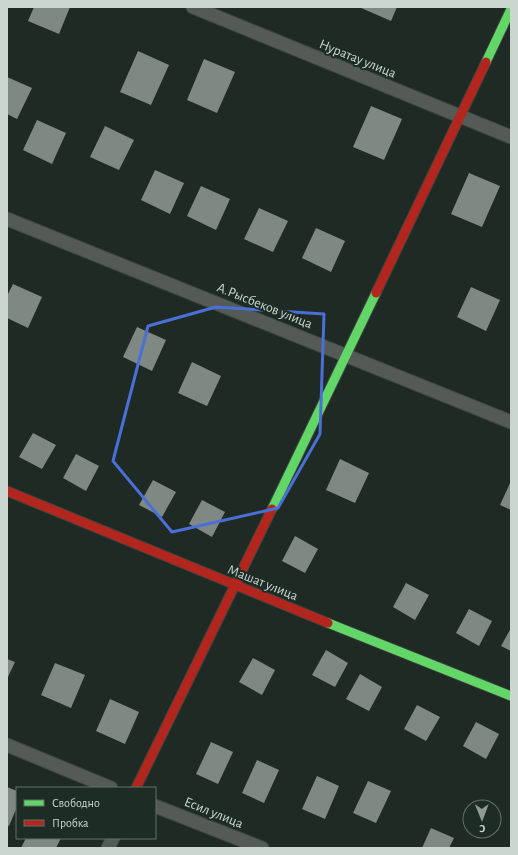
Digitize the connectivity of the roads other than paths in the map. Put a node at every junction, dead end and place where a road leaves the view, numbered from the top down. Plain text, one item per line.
1 (193, 7) edge
2 (511, 9) edge
3 (461, 117) junction
4 (511, 137) edge
5 (7, 219) edge
6 (347, 355) junction
7 (511, 422) edge
8 (7, 490) edge
9 (234, 586) junction
10 (511, 696) edge
11 (7, 745) edge
12 (109, 787) edge
13 (136, 787) edge
14 (156, 806) edge
15 (112, 839) edge
16 (108, 848) edge
17 (262, 848) edge

1 - 3 street, Нуратау улица
2 - 3 street
3 - 4 street, Нуратау улица
3 - 6 street
5 - 6 street, А.Рысбеков улица
6 - 7 street, А.Рысбеков улица
6 - 9 street
8 - 9 street, Машат улица
9 - 10 street, Машат улица
9 - 13 street
11 - 12 street
14 - 17 street, Есил улица
15 - 16 street

